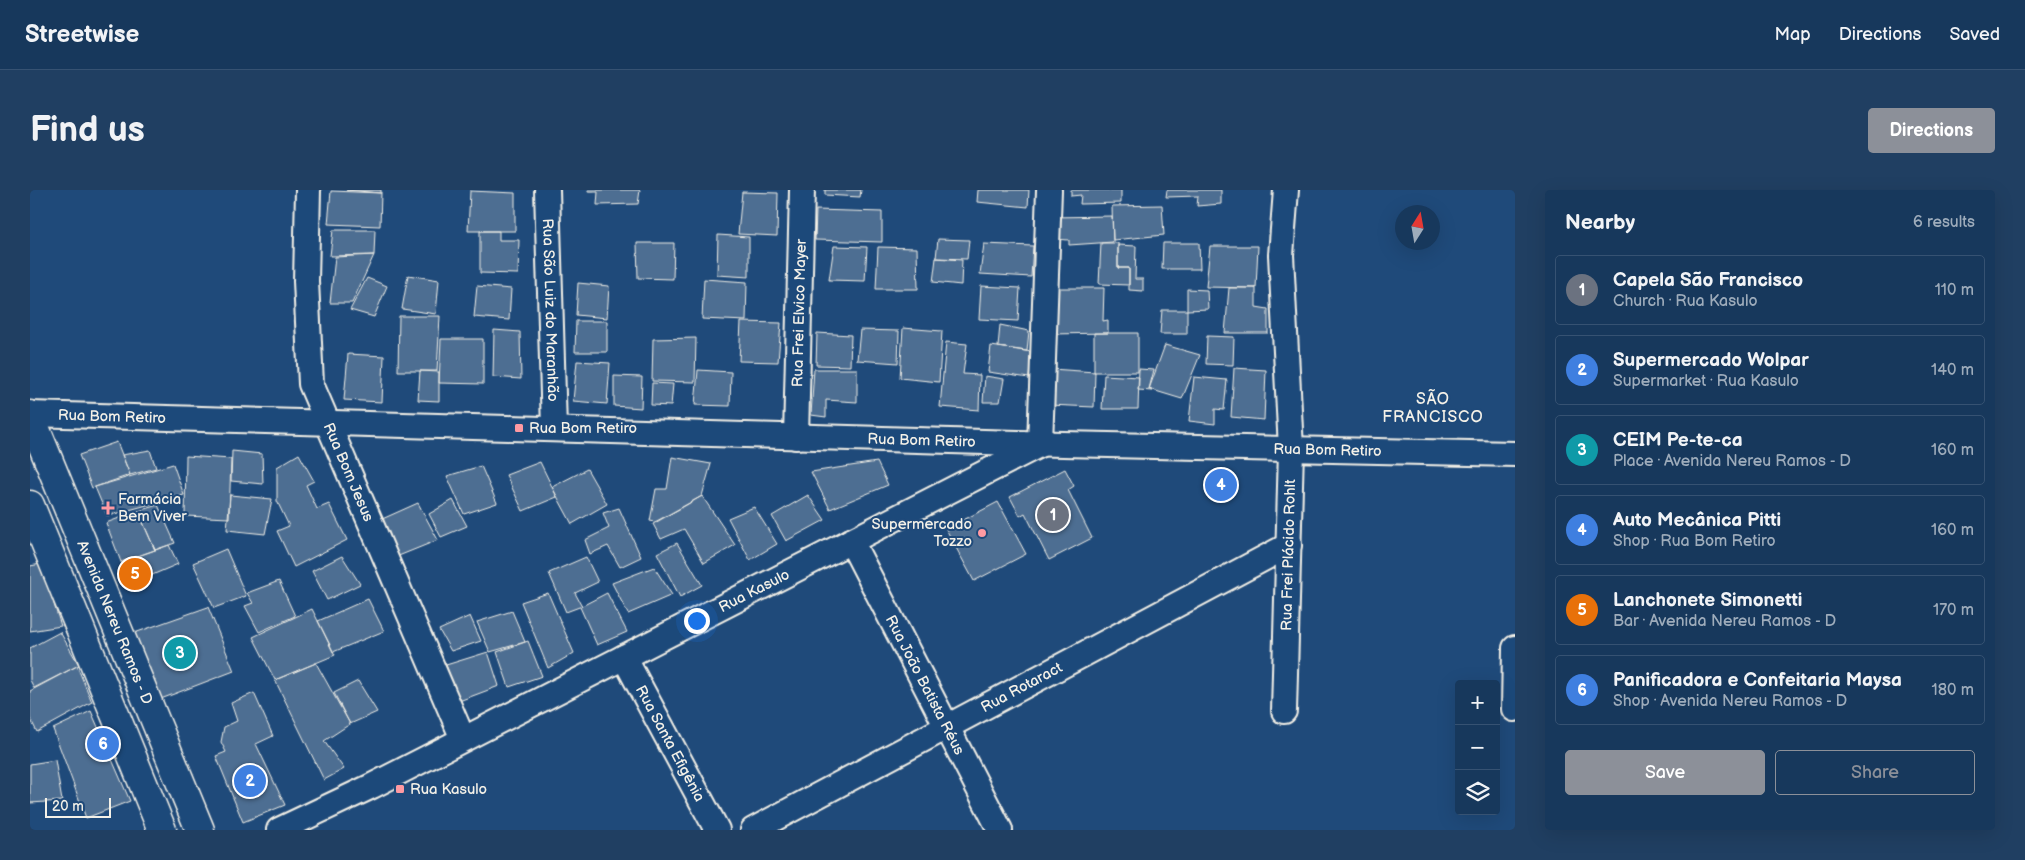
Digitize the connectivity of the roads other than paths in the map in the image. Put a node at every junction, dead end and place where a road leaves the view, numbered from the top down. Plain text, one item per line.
1 (308, 190) edge
2 (547, 190) edge
3 (802, 190) edge
4 (1049, 190) edge
5 (1286, 190) edge
6 (30, 414) edge
7 (329, 423) junction
8 (554, 429) junction
9 (796, 437) junction
10 (1040, 444) junction
11 (1291, 449) junction
12 (1515, 454) edge
13 (30, 505) edge
14 (851, 541) junction
15 (1289, 545) junction
16 (1515, 648) edge
17 (624, 657) junction
18 (1514, 709) dead end
19 (1284, 711) dead end
20 (947, 727) junction
21 (463, 738) junction
22 (162, 830) edge
23 (200, 830) edge
24 (279, 830) edge
25 (717, 830) edge
26 (754, 830) edge
27 (1000, 830) edge

1 - 7 street, Rua Bom Jesus
2 - 8 street, Rua São Luiz do Maranhão
3 - 9 street, Rua Frei Elvico Mayer
4 - 10 street
5 - 11 street, Rua Frei Plácido Rohlt
6 - 7 street, Rua Bom Retiro
6 - 23 street, Avenida Nereu Ramos - D
7 - 8 street, Rua Bom Retiro
7 - 21 street, Rua Bom Jesus
8 - 9 street, Rua Bom Retiro
9 - 10 street, Rua Bom Retiro
10 - 11 street, Rua Bom Retiro
10 - 14 street, Rua Kasulo
11 - 12 street, Rua Bom Retiro
11 - 15 street, Rua Frei Plácido Rohlt
13 - 22 street
14 - 17 street, Rua Kasulo
14 - 20 street, Rua João Batista Réus
15 - 19 street, Rua Frei Plácido Rohlt
15 - 20 street, Rua Rotaract
16 - 18 street
17 - 21 street, Rua Kasulo
17 - 25 street, Rua Santa Efigênia
20 - 26 street, Rua Rotaract
20 - 27 street, Rua João Batista Réus
21 - 24 street, Rua Kasulo

